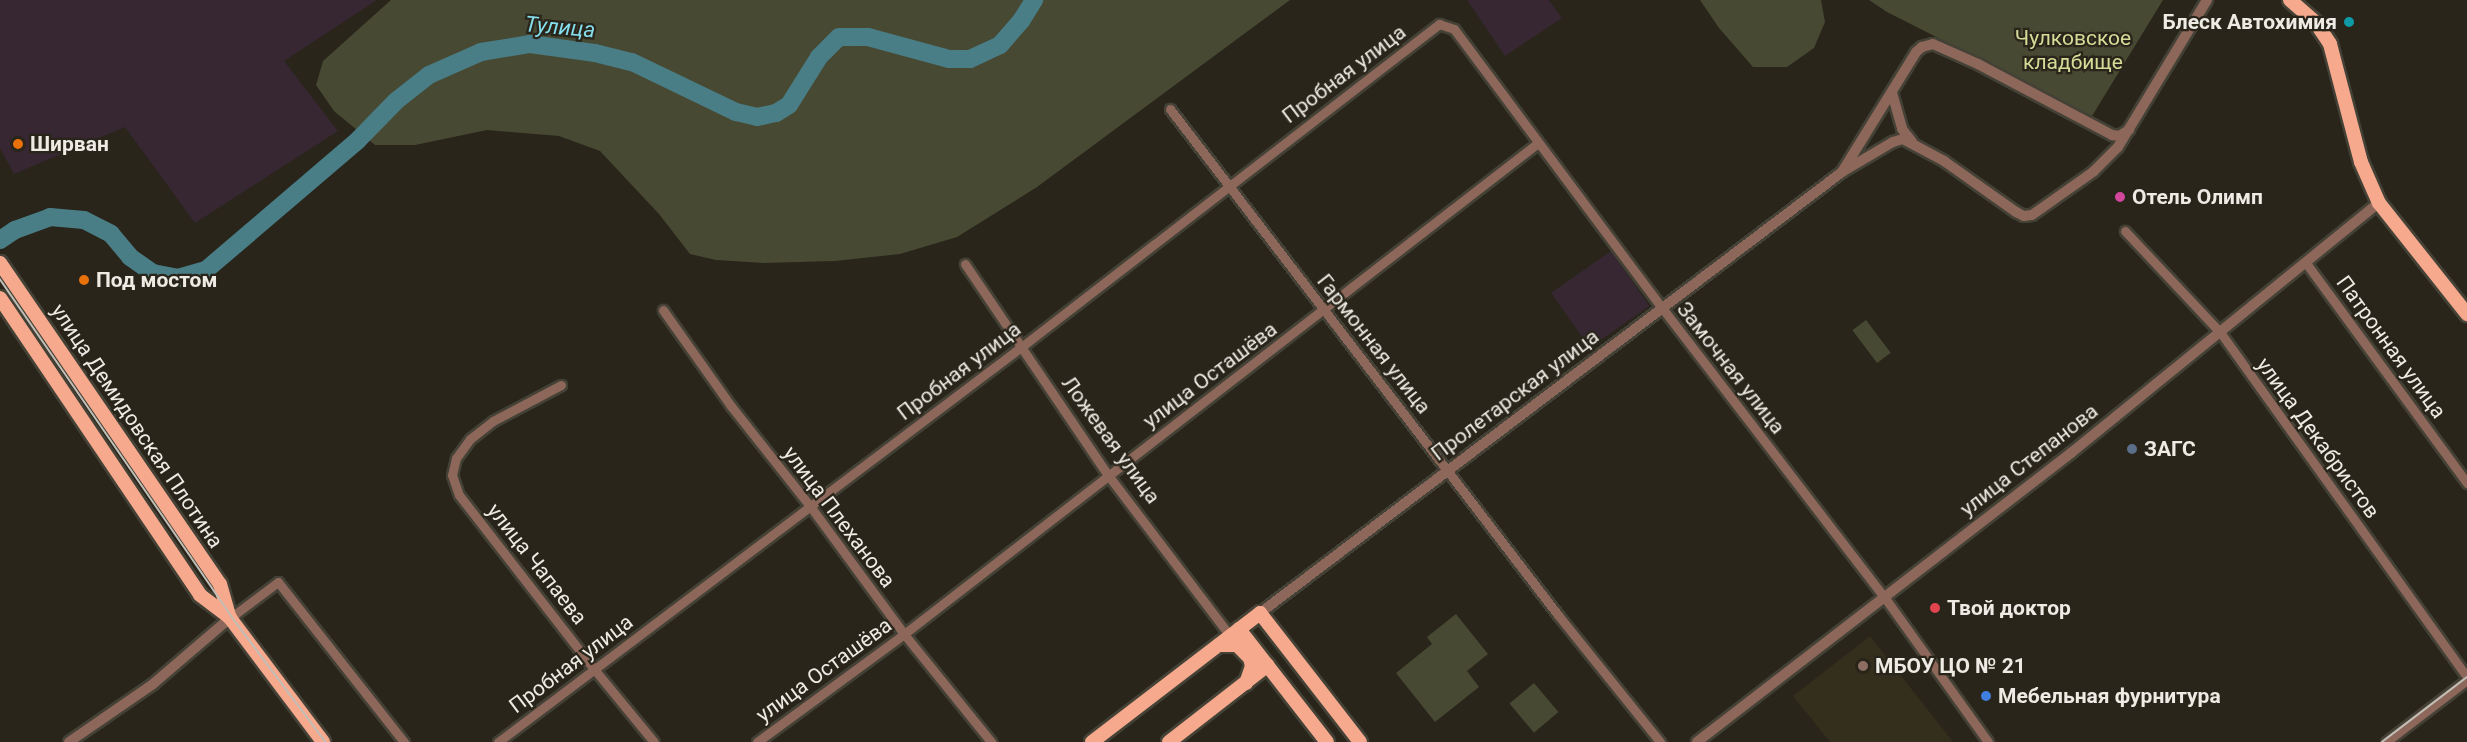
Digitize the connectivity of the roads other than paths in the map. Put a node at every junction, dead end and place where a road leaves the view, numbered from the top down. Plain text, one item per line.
1 (2206, 0) edge
2 (2290, 0) edge
3 (1439, 24) joint
4 (1892, 93) junction
5 (1170, 109) dead end
6 (2129, 130) junction
7 (1538, 143) junction
8 (1914, 143) junction
9 (1842, 172) junction
10 (1228, 185) junction
11 (2379, 203) junction
12 (2125, 231) dead end
13 (2306, 263) junction
14 (965, 264) dead end
15 (1, 265) edge
16 (0, 298) edge
17 (1663, 309) junction
18 (663, 310) dead end
19 (1325, 310) junction
20 (2467, 314) edge
21 (2220, 332) junction
22 (1020, 348) junction
23 (561, 385) dead end
24 (101, 411) junction
25 (90, 433) junction
26 (1449, 472) junction
27 (1108, 475) junction
28 (2467, 483) edge
29 (810, 506) junction
30 (1885, 598) junction
31 (1260, 613) junction
32 (230, 618) junction
33 (904, 634) junction
34 (1229, 637) junction
35 (1268, 665) junction
36 (594, 669) junction
37 (2467, 679) edge
38 (1246, 683) junction
39 (69, 742) edge
40 (323, 742) edge
41 (404, 742) edge
42 (498, 742) edge
43 (654, 742) edge
44 (757, 742) edge
45 (991, 742) edge
46 (1092, 742) edge
47 (1169, 742) edge
48 (1327, 742) edge
49 (1360, 742) edge
50 (1660, 742) edge
51 (1697, 742) edge
52 (1988, 742) edge
53 (2386, 742) edge

1 - 6 street
2 - 11 main road
3 - 7 street, Замочная улица
3 - 10 street, Пробная улица
4 - 6 street, Пролетарская улица
4 - 8 street
4 - 9 street, Пролетарская улица
5 - 10 street, Гармонная улица
6 - 8 street
7 - 17 street, Замочная улица
7 - 19 street, улица Осташёва
8 - 9 street
9 - 17 street, Пролетарская улица
10 - 19 street, Гармонная улица
10 - 22 street, Пробная улица
11 - 13 street, улица Степанова
11 - 20 main road
12 - 21 street, улица Декабристов
13 - 21 street, улица Степанова
13 - 28 street, Патронная улица
14 - 22 street, Ложевая улица
15 - 24 main road, улица Демидовская Плотина
16 - 25 main road, улица Демидовская Плотина
17 - 26 street, Пролетарская улица
17 - 30 street, Замочная улица
18 - 29 street, улица Плеханова
19 - 26 street, Гармонная улица
19 - 27 street, улица Осташёва
21 - 30 street, улица Степанова
21 - 37 street, улица Декабристов
22 - 27 street, Ложевая улица
22 - 29 street, Пробная улица
23 - 36 street, улица Чапаева
24 - 25 main road
24 - 32 main road, улица Демидовская Плотина
25 - 32 main road, улица Демидовская Плотина
26 - 31 street, Пролетарская улица
26 - 50 street, Гармонная улица
27 - 33 street, улица Осташёва
27 - 34 street, Ложевая улица
29 - 33 street, улица Плеханова
29 - 36 street, Пробная улица
30 - 51 street, улица Степанова
30 - 52 street, Замочная улица
31 - 34 main road, Пролетарская улица
31 - 49 main road
32 - 39 street
32 - 40 main road, улица Демидовская Плотина
32 - 41 street
33 - 44 street, улица Осташёва
33 - 45 street, улица Плеханова
34 - 35 main road, Ложевая улица
34 - 38 main road
34 - 46 main road, Пролетарская улица
35 - 38 main road
35 - 48 main road, Ложевая улица
36 - 42 street, Пробная улица
36 - 43 street, улица Чапаева
37 - 53 street
38 - 47 main road

